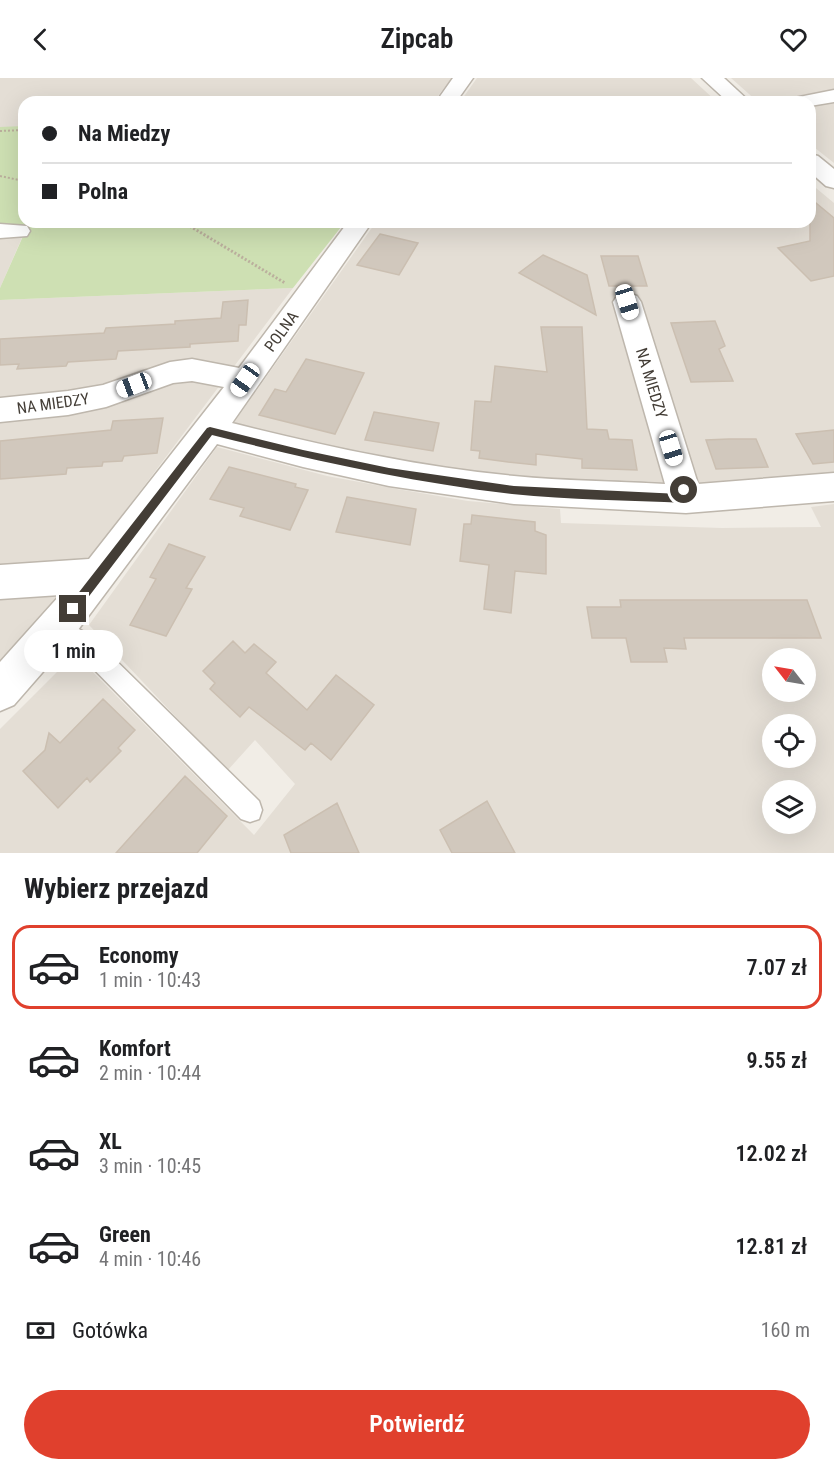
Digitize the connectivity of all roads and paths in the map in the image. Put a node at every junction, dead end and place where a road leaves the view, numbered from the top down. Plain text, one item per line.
1 (463, 78) edge
2 (712, 78) edge
3 (450, 96) edge
4 (733, 96) edge
5 (834, 96) edge
6 (816, 99) edge
7 (0, 130) edge
8 (18, 130) edge
9 (816, 166) edge
10 (0, 176) edge
11 (18, 180) edge
12 (834, 181) edge
13 (193, 228) edge
14 (356, 228) edge
15 (287, 284) dead end
16 (627, 302) dead end
17 (245, 380) junction
18 (0, 410) edge
19 (210, 430) junction
20 (834, 488) edge
21 (686, 499) junction
22 (99, 575) junction
23 (0, 582) edge
24 (58, 627) junction
25 (0, 691) edge
26 (250, 810) dead end

1 - 3 street
2 - 4 street
5 - 6 street
7 - 8 path
9 - 12 street
10 - 11 path
13 - 15 path
14 - 17 street, POLNA
16 - 21 street, NA MIEDZY
17 - 18 street, NA MIEDZY
17 - 19 street, POLNA
19 - 21 street
19 - 22 street, POLNA
20 - 21 street
22 - 23 street
22 - 24 street, POLNA
24 - 25 street, POLNA
24 - 26 lane

